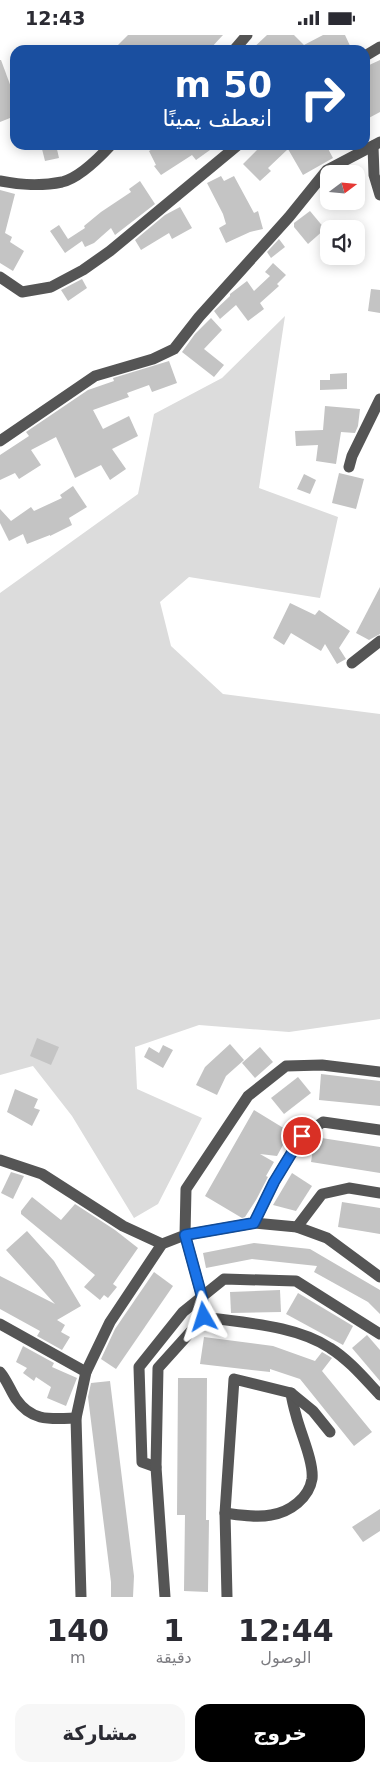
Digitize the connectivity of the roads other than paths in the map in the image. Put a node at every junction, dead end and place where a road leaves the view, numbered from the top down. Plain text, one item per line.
1 (247, 35) edge
2 (238, 45) edge
3 (377, 144) edge
4 (106, 150) edge
5 (232, 150) edge
6 (365, 150) edge
7 (0, 181) edge
8 (380, 195) edge
9 (0, 277) edge
10 (380, 399) edge
11 (0, 441) edge
12 (349, 467) dead end
13 (380, 641) edge
14 (352, 663) dead end
15 (380, 1072) edge
16 (380, 1130) edge
17 (0, 1160) edge
18 (380, 1193) edge
19 (254, 1223) junction
20 (298, 1227) junction
21 (185, 1235) junction
22 (162, 1244) junction
23 (380, 1277) edge
24 (202, 1297) junction
25 (204, 1317) junction
26 (0, 1324) edge
27 (380, 1334) edge
28 (0, 1372) edge
29 (86, 1372) junction
30 (291, 1393) junction
31 (380, 1395) edge
32 (76, 1418) junction
33 (330, 1432) dead end
34 (156, 1467) junction
35 (225, 1513) junction
36 (81, 1597) edge
37 (165, 1597) edge
38 (226, 1597) edge

1 - 2 street
3 - 8 street
4 - 7 street
5 - 9 street
6 - 11 street
10 - 12 street
13 - 14 street
15 - 21 street
16 - 19 street
17 - 22 street
18 - 20 street
19 - 20 street
19 - 21 street
20 - 23 street
21 - 22 street
21 - 24 street
22 - 29 street
24 - 25 street
24 - 27 street
24 - 34 street
25 - 31 street
25 - 34 street
26 - 29 street
28 - 32 street
29 - 32 street
30 - 33 street
30 - 35 street
30 - 35 street
32 - 36 street
34 - 37 street
35 - 38 street

